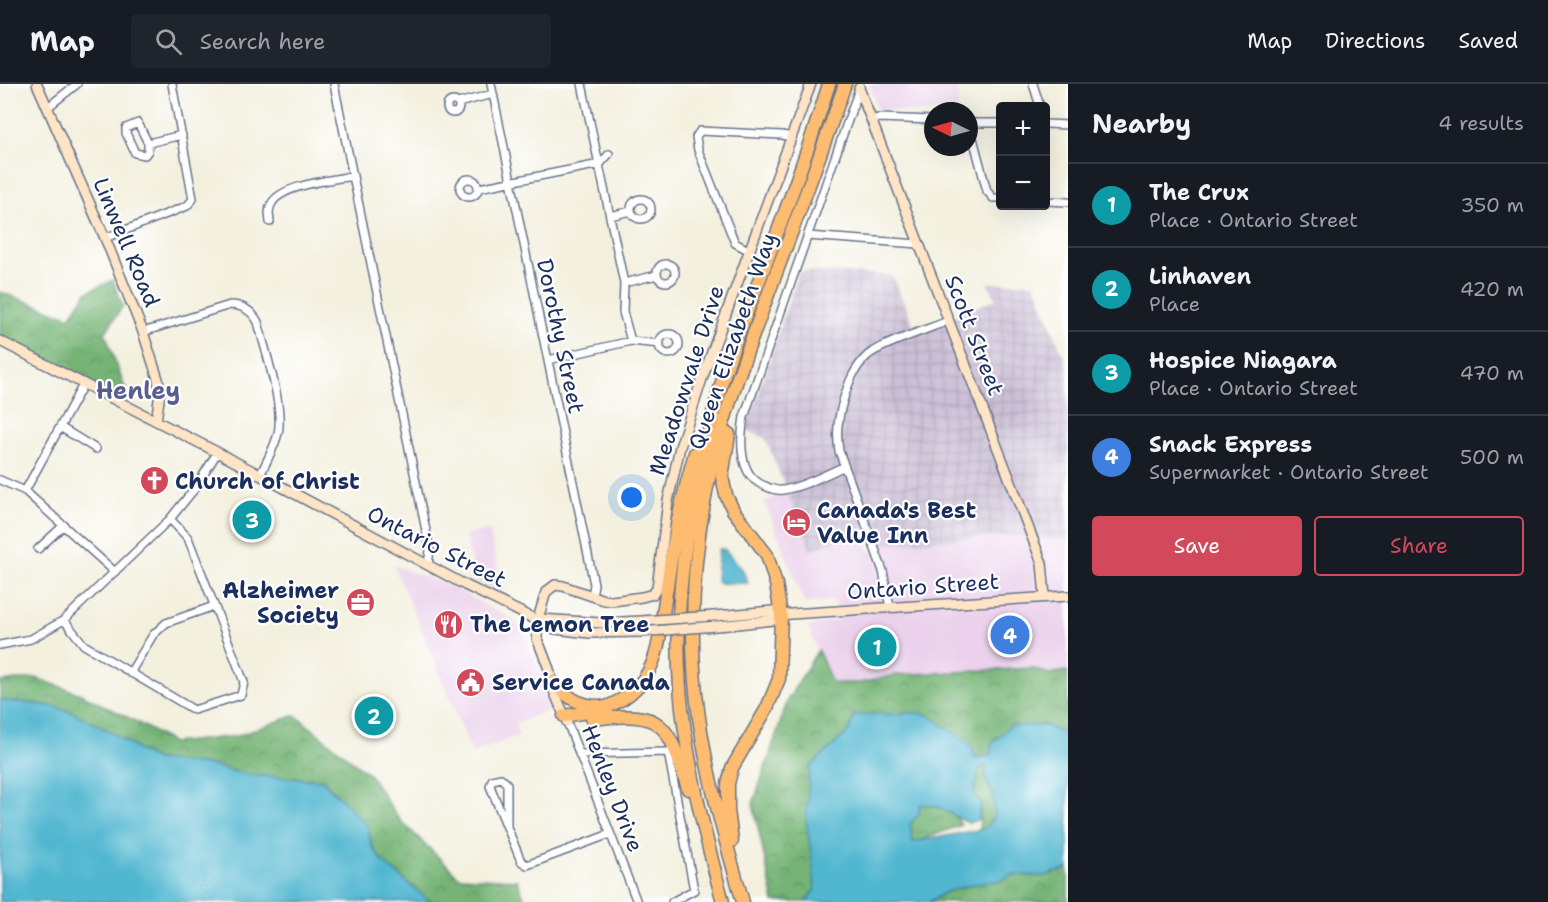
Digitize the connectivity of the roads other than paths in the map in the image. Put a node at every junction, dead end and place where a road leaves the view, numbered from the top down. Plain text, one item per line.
1 (37, 84) edge
2 (76, 84) edge
3 (172, 84) edge
4 (334, 84) edge
5 (491, 84) edge
6 (582, 84) edge
7 (811, 84) edge
8 (829, 84) edge
9 (845, 84) edge
10 (1033, 84) edge
11 (860, 86) edge
12 (493, 94) junction
13 (1039, 102) edge
14 (458, 103) dead end
15 (48, 107) junction
16 (872, 120) junction
17 (924, 120) edge
18 (978, 123) edge
19 (996, 123) edge
20 (1050, 124) edge
21 (1068, 125) edge
22 (182, 135) junction
23 (792, 137) junction
24 (148, 142) junction
25 (609, 154) dead end
26 (978, 156) edge
27 (600, 164) junction
28 (817, 165) junction
29 (352, 176) junction
30 (511, 183) junction
31 (479, 188) dead end
32 (996, 198) edge
33 (1050, 201) edge
34 (1068, 202) edge
35 (631, 211) dead end
36 (610, 216) junction
37 (270, 222) dead end
38 (807, 236) junction
39 (105, 238) junction
40 (919, 244) junction
41 (750, 251) junction
42 (657, 275) dead end
43 (624, 283) junction
44 (948, 321) junction
45 (143, 332) junction
46 (0, 341) edge
47 (631, 341) junction
48 (660, 344) dead end
49 (548, 360) junction
50 (725, 373) junction
51 (84, 383) junction
52 (156, 421) junction
53 (60, 427) junction
54 (96, 449) dead end
55 (218, 453) junction
56 (843, 467) junction
57 (260, 475) junction
58 (0, 480) edge
59 (25, 491) junction
60 (170, 519) junction
61 (64, 525) junction
62 (38, 549) dead end
63 (428, 565) junction
64 (115, 572) junction
65 (592, 596) junction
66 (1068, 596) edge
67 (1045, 597) junction
68 (214, 606) junction
69 (890, 607) junction
70 (781, 615) junction
71 (538, 618) junction
72 (64, 621) junction
73 (0, 645) edge
74 (130, 673) junction
75 (552, 681) junction
76 (621, 701) junction
77 (565, 719) junction
78 (579, 754) junction
79 (507, 826) junction
80 (610, 834) junction
81 (705, 836) junction
82 (638, 902) edge
83 (672, 902) edge
84 (723, 902) edge
85 (743, 902) edge

1 - 15 main road, Linwell Road
2 - 15 street
3 - 22 street
4 - 29 street
5 - 12 street, Dorothy Street
6 - 27 street
7 - 23 main road, Meadowvale Drive
8 - 50 highway, Queen Elizabeth Way
9 - 28 highway, Queen Elizabeth Way
10 - 13 street
11 - 16 main road, Scott Street
11 - 38 street
12 - 14 street
12 - 30 street, Dorothy Street
15 - 39 main road, Linwell Road
16 - 17 street
16 - 40 main road, Scott Street
18 - 19 street
20 - 21 street
22 - 24 street
22 - 39 street
23 - 41 main road, Meadowvale Drive
23 - 41 street
24 - 24 street
25 - 27 street
26 - 32 street
27 - 30 street
27 - 36 street
28 - 70 highway
28 - 85 highway, Queen Elizabeth Way
29 - 37 street
29 - 63 street
30 - 31 street
30 - 49 street, Dorothy Street
33 - 34 street
35 - 36 street
36 - 43 street
38 - 40 street
38 - 56 street
39 - 45 main road, Linwell Road
40 - 44 main road, Scott Street
41 - 65 main road, Meadowvale Drive
42 - 43 street
43 - 47 street
44 - 56 street
44 - 67 main road, Scott Street
45 - 52 main road, Linwell Road
45 - 57 street
46 - 51 main road, Ontario Street
47 - 48 street
47 - 49 street
49 - 65 street, Dorothy Street
50 - 76 highway
50 - 81 highway, Queen Elizabeth Way
51 - 52 main road, Ontario Street
51 - 53 street
52 - 55 main road, Ontario Street
53 - 54 street
53 - 59 street
55 - 57 main road, Ontario Street
55 - 60 street
56 - 69 street
57 - 63 main road, Ontario Street
58 - 59 street
59 - 61 street
60 - 64 street
60 - 68 street
61 - 62 street
61 - 64 street
63 - 71 main road, Ontario Street
64 - 72 street
65 - 71 main road, Meadowvale Drive
66 - 67 main road, Ontario Street
67 - 69 main road, Ontario Street
68 - 74 street
68 - 74 street
69 - 70 main road, Ontario Street
70 - 71 main road, Ontario Street, bridge
70 - 71 main road, Ontario Street, bridge
70 - 85 highway
71 - 75 main road, Henley Drive
72 - 73 street
72 - 74 street
75 - 76 highway
75 - 77 main road, Henley Drive
76 - 77 highway
77 - 78 street, Henley Drive
77 - 81 highway
78 - 80 street, Henley Drive
78 - 83 street
79 - 79 street
79 - 80 street
80 - 82 street, Henley Drive
81 - 84 highway, Queen Elizabeth Way

